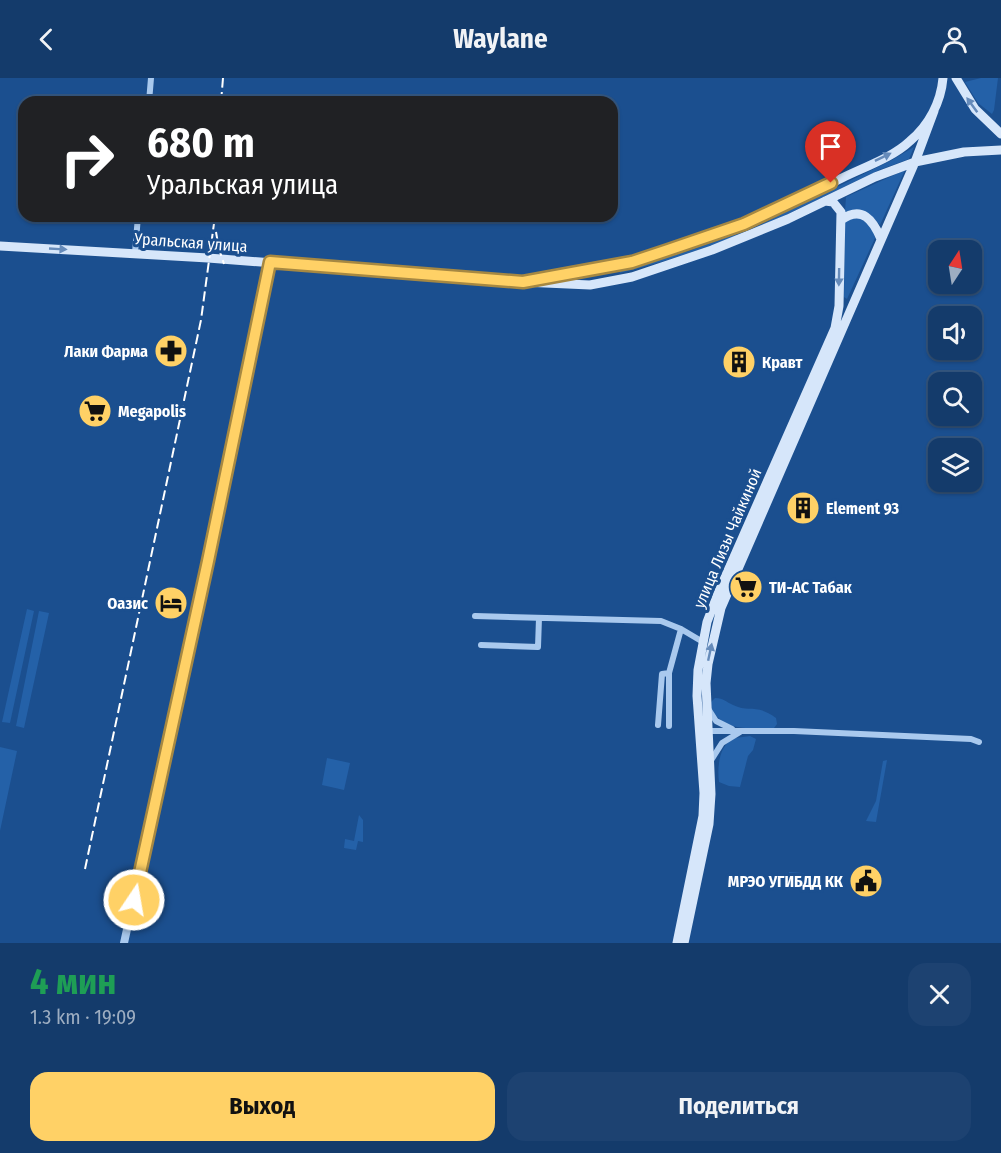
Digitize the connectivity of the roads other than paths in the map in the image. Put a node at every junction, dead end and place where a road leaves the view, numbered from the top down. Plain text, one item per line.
1 (151, 78) edge
2 (943, 78) edge
3 (956, 78) edge
4 (150, 96) edge
5 (934, 111) junction
6 (997, 132) edge
7 (996, 150) edge
8 (915, 162) junction
9 (825, 201) junction
10 (841, 220) junction
11 (138, 222) edge
12 (736, 227) junction
13 (762, 229) junction
14 (881, 239) junction
15 (0, 246) edge
16 (135, 253) junction
17 (270, 262) junction
18 (602, 268) junction
19 (625, 278) junction
20 (523, 282) junction
21 (836, 335) junction
22 (475, 616) dead end
23 (539, 618) junction
24 (681, 629) junction
25 (703, 642) junction
26 (481, 645) dead end
27 (669, 673) junction
28 (705, 697) junction
29 (658, 726) dead end
30 (669, 726) dead end
31 (703, 731) junction
32 (744, 731) junction
33 (979, 742) dead end
34 (709, 762) junction
35 (124, 943) edge
36 (677, 943) edge
37 (684, 943) edge

1 - 4 street
2 - 5 main road, Уральская улица
6 -> 3 main road
5 - 8 main road
12 -> 5 main road, Уральская улица
6 - 7 main road
7 - 8 main road, Уральская улица
8 - 9 main road, Уральская улица
8 - 14 main road
9 - 10 main road
9 - 13 main road, Уральская улица
10 - 14 main road
10 -> 21 main road
11 - 16 street
12 - 13 main road
12 - 18 main road, Уральская улица
13 - 19 main road, Уральская улица
14 - 21 main road
15 -> 16 main road, Уральская улица
16 - 17 main road, Уральская улица
17 - 20 main road, Уральская улица
17 - 35 street
18 - 19 main road
18 - 20 main road, Уральская улица
19 - 20 main road, Уральская улица
21 - 25 main road, улица Лизы Чайкиной
28 -> 21 main road, улица Лизы Чайкиной
22 - 23 street
23 - 24 street
23 - 26 street
24 - 25 street
24 - 27 street
25 - 31 main road, улица Лизы Чайкиной
27 - 29 street
27 - 30 street
28 - 31 main road, улица Лизы Чайкиной
28 - 32 street
31 - 32 street
31 - 34 main road, улица Лизы Чайкиной
31 - 36 main road, улица Лизы Чайкиной
32 - 33 street
32 - 34 street
34 - 37 main road, улица Лизы Чайкиной

